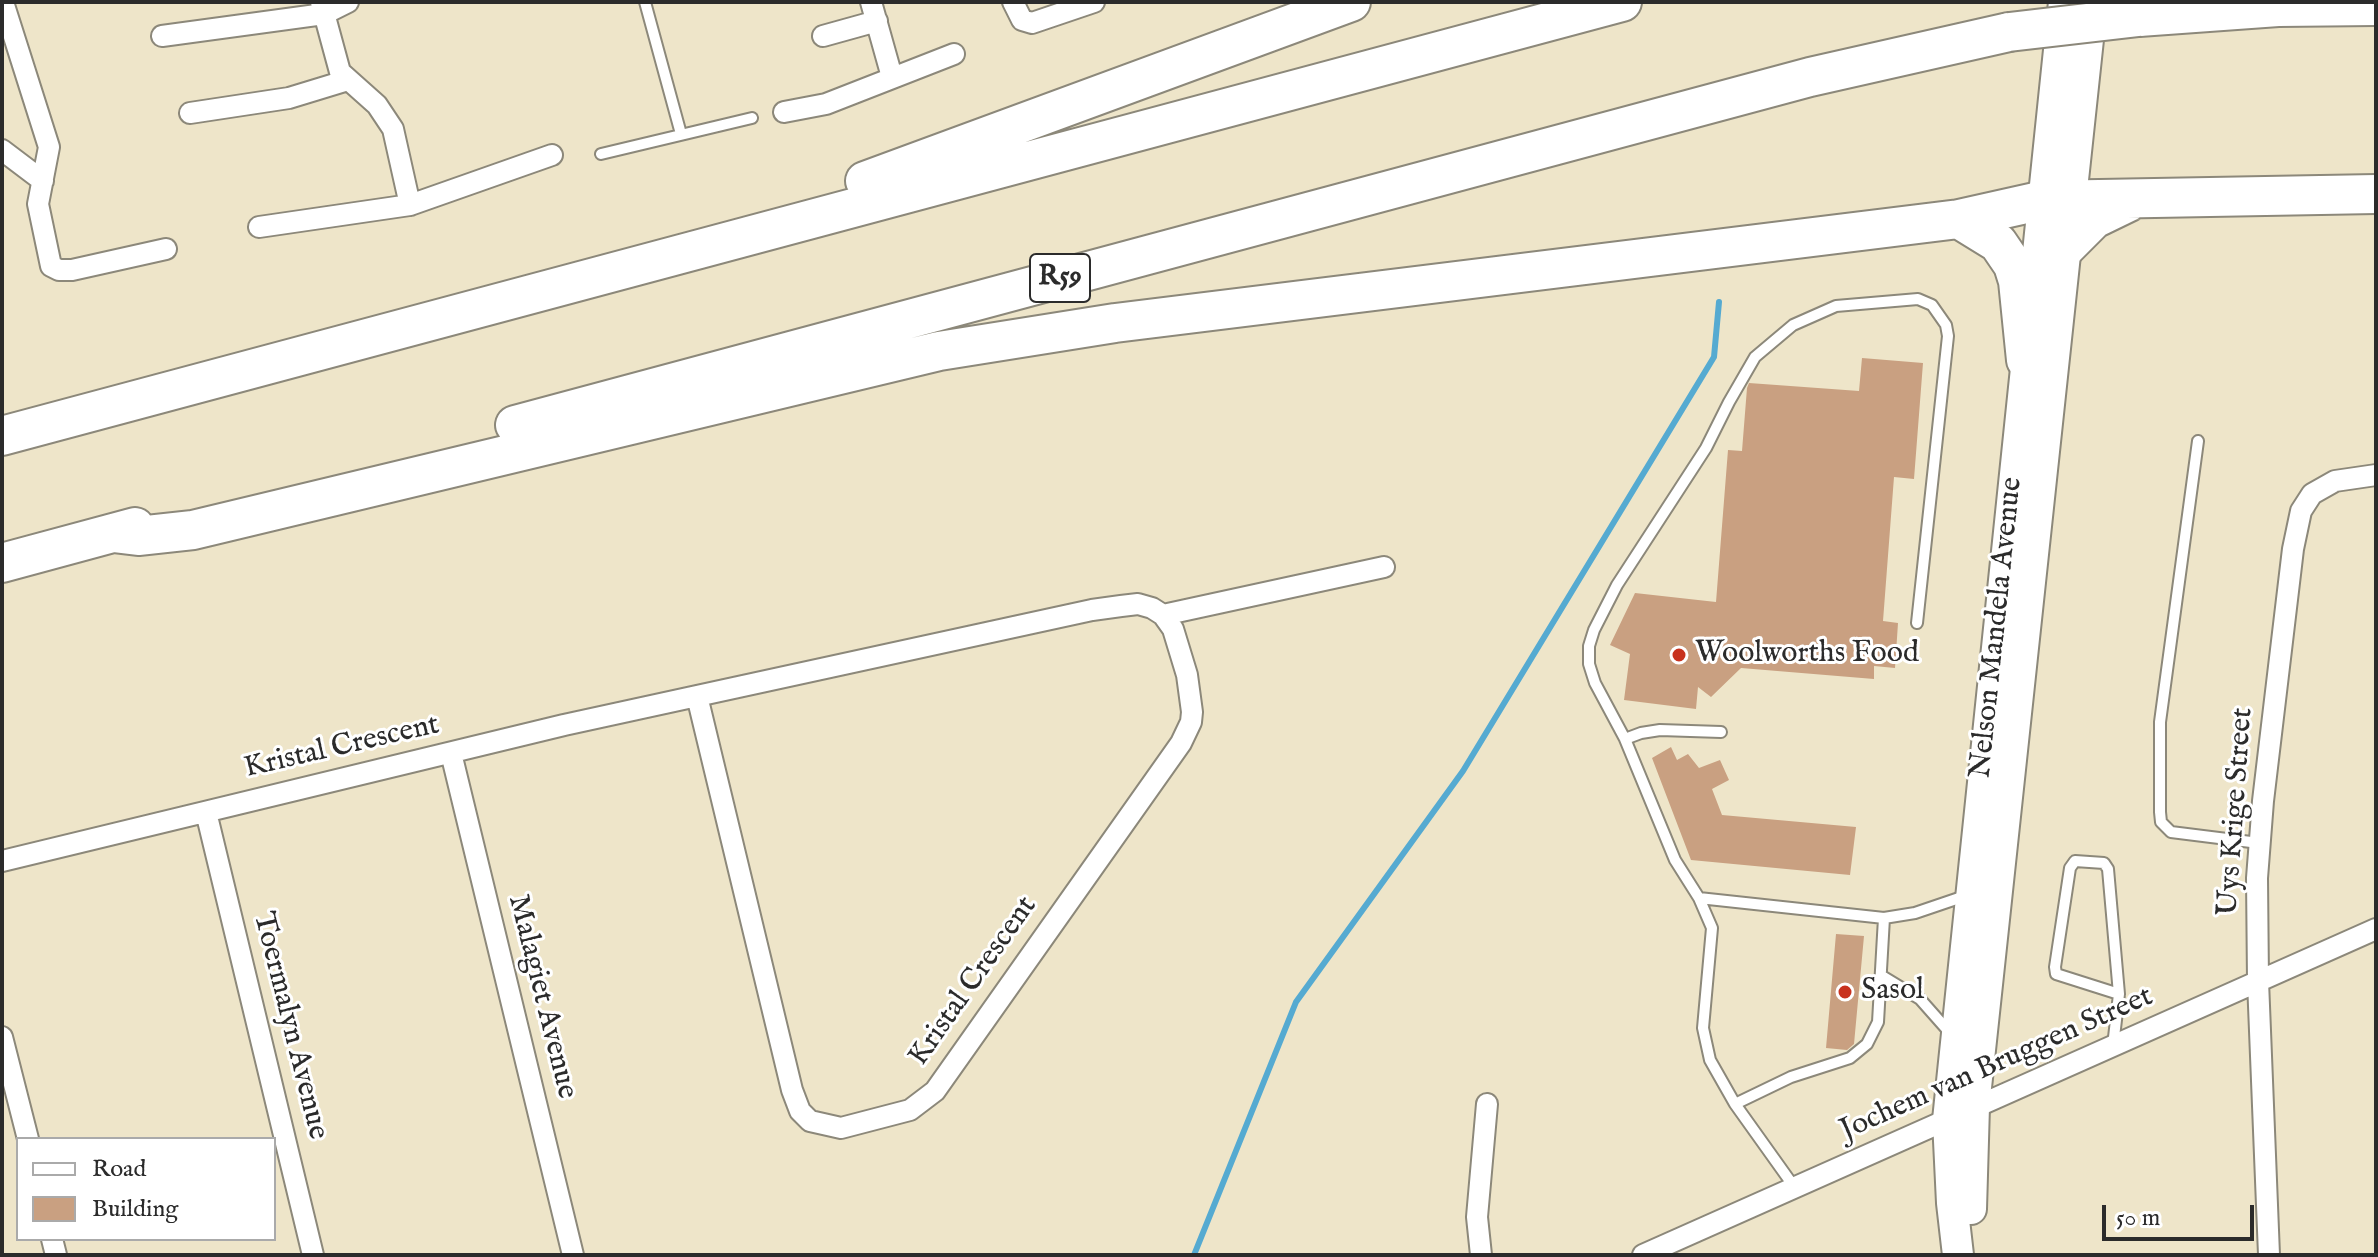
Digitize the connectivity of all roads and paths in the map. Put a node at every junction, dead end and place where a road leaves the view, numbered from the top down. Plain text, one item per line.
1 (3, 2) edge
2 (348, 2) edge
3 (645, 2) edge
4 (1013, 2) edge
5 (1094, 2) edge
6 (1351, 2) edge
7 (1622, 2) edge
8 (2064, 2) edge
9 (2092, 2) edge
10 (2376, 6) edge
11 (323, 8) edge
12 (874, 12) edge
13 (162, 36) dead end
14 (823, 36) dead end
15 (954, 54) dead end
16 (892, 77) junction
17 (348, 80) junction
18 (784, 112) dead end
19 (190, 113) dead end
20 (752, 118) dead end
21 (681, 134) junction
22 (2, 150) edge
23 (601, 154) dead end
24 (552, 155) dead end
25 (43, 181) junction
26 (2376, 194) edge
27 (2139, 199) junction
28 (2057, 200) junction
29 (410, 205) junction
30 (1959, 219) junction
31 (259, 227) dead end
32 (719, 243) junction
33 (166, 249) dead end
34 (2064, 249) junction
35 (2026, 360) junction
36 (2, 436) edge
37 (2198, 441) dead end
38 (2376, 475) edge
39 (113, 533) junction
40 (2, 563) edge
41 (1384, 567) dead end
42 (1163, 615) junction
43 (1917, 623) dead end
44 (697, 696) junction
45 (1721, 732) dead end
46 (1625, 739) junction
47 (451, 753) junction
48 (206, 812) junction
49 (2259, 843) junction
50 (2, 861) edge
51 (1970, 894) junction
52 (1699, 898) junction
53 (1884, 918) junction
54 (2376, 929) edge
55 (1882, 976) junction
56 (2258, 981) junction
57 (2119, 994) junction
58 (2, 1037) edge
59 (1955, 1038) junction
60 (2113, 1046) junction
61 (1487, 1104) dead end
62 (1735, 1104) junction
63 (1961, 1113) junction
64 (27, 1137) edge
65 (1795, 1188) junction
66 (313, 1255) edge
67 (573, 1255) edge
68 (1481, 1255) edge
69 (1643, 1255) edge
70 (1958, 1255) edge
71 (1971, 1255) edge
72 (2269, 1255) edge

1 - 25 street
2 - 11 street
3 - 21 lane
4 - 5 street
6 - 32 highway
7 - 32 highway
8 - 28 street, Nelson Mandela Avenue
9 - 28 street, Nelson Mandela Avenue
10 - 39 highway, R59, bridge
11 - 13 street
11 - 17 street
12 - 14 street
12 - 16 street
15 - 16 street
16 - 18 street
17 - 19 street
17 - 29 street
20 - 21 lane
21 - 23 lane
22 - 25 street
24 - 29 street
25 - 33 street
26 - 27 highway
27 - 28 highway
27 - 34 highway
28 - 30 highway
28 - 34 street, Nelson Mandela Avenue
28 - 35 street, Nelson Mandela Avenue
29 - 31 street
30 - 35 highway
30 - 39 highway
32 - 36 highway
34 - 63 street, Nelson Mandela Avenue
35 - 51 street, Nelson Mandela Avenue
37 - 49 lane
38 - 49 street, Uys Krige Street
39 - 40 highway, R59
41 - 42 street, Kristal Crescent
42 - 44 street, Kristal Crescent
42 - 44 street, Kristal Crescent
43 - 46 lane
44 - 47 street, Kristal Crescent
45 - 46 lane
46 - 52 lane
47 - 48 street, Kristal Crescent
47 - 67 street, Malagiet Avenue
48 - 50 street, Kristal Crescent
48 - 66 street, Toermalyn Avenue
49 - 56 street, Uys Krige Street
51 - 53 lane
51 - 59 street, Nelson Mandela Avenue
52 - 53 lane
52 - 62 lane
53 - 55 lane
54 - 56 street, Jochem van Bruggen Street
55 - 59 lane
55 - 62 lane
56 - 60 street, Jochem van Bruggen Street
56 - 72 street, Uys Krige Street
57 - 57 lane
57 - 60 lane
58 - 64 street
59 - 63 street, Nelson Mandela Avenue
60 - 63 street, Jochem van Bruggen Street
61 - 68 street
62 - 65 lane
63 - 65 street, Jochem van Bruggen Street
63 - 70 street, Nelson Mandela Avenue
63 - 71 street, Nelson Mandela Avenue
65 - 69 street, Jochem van Bruggen Street

